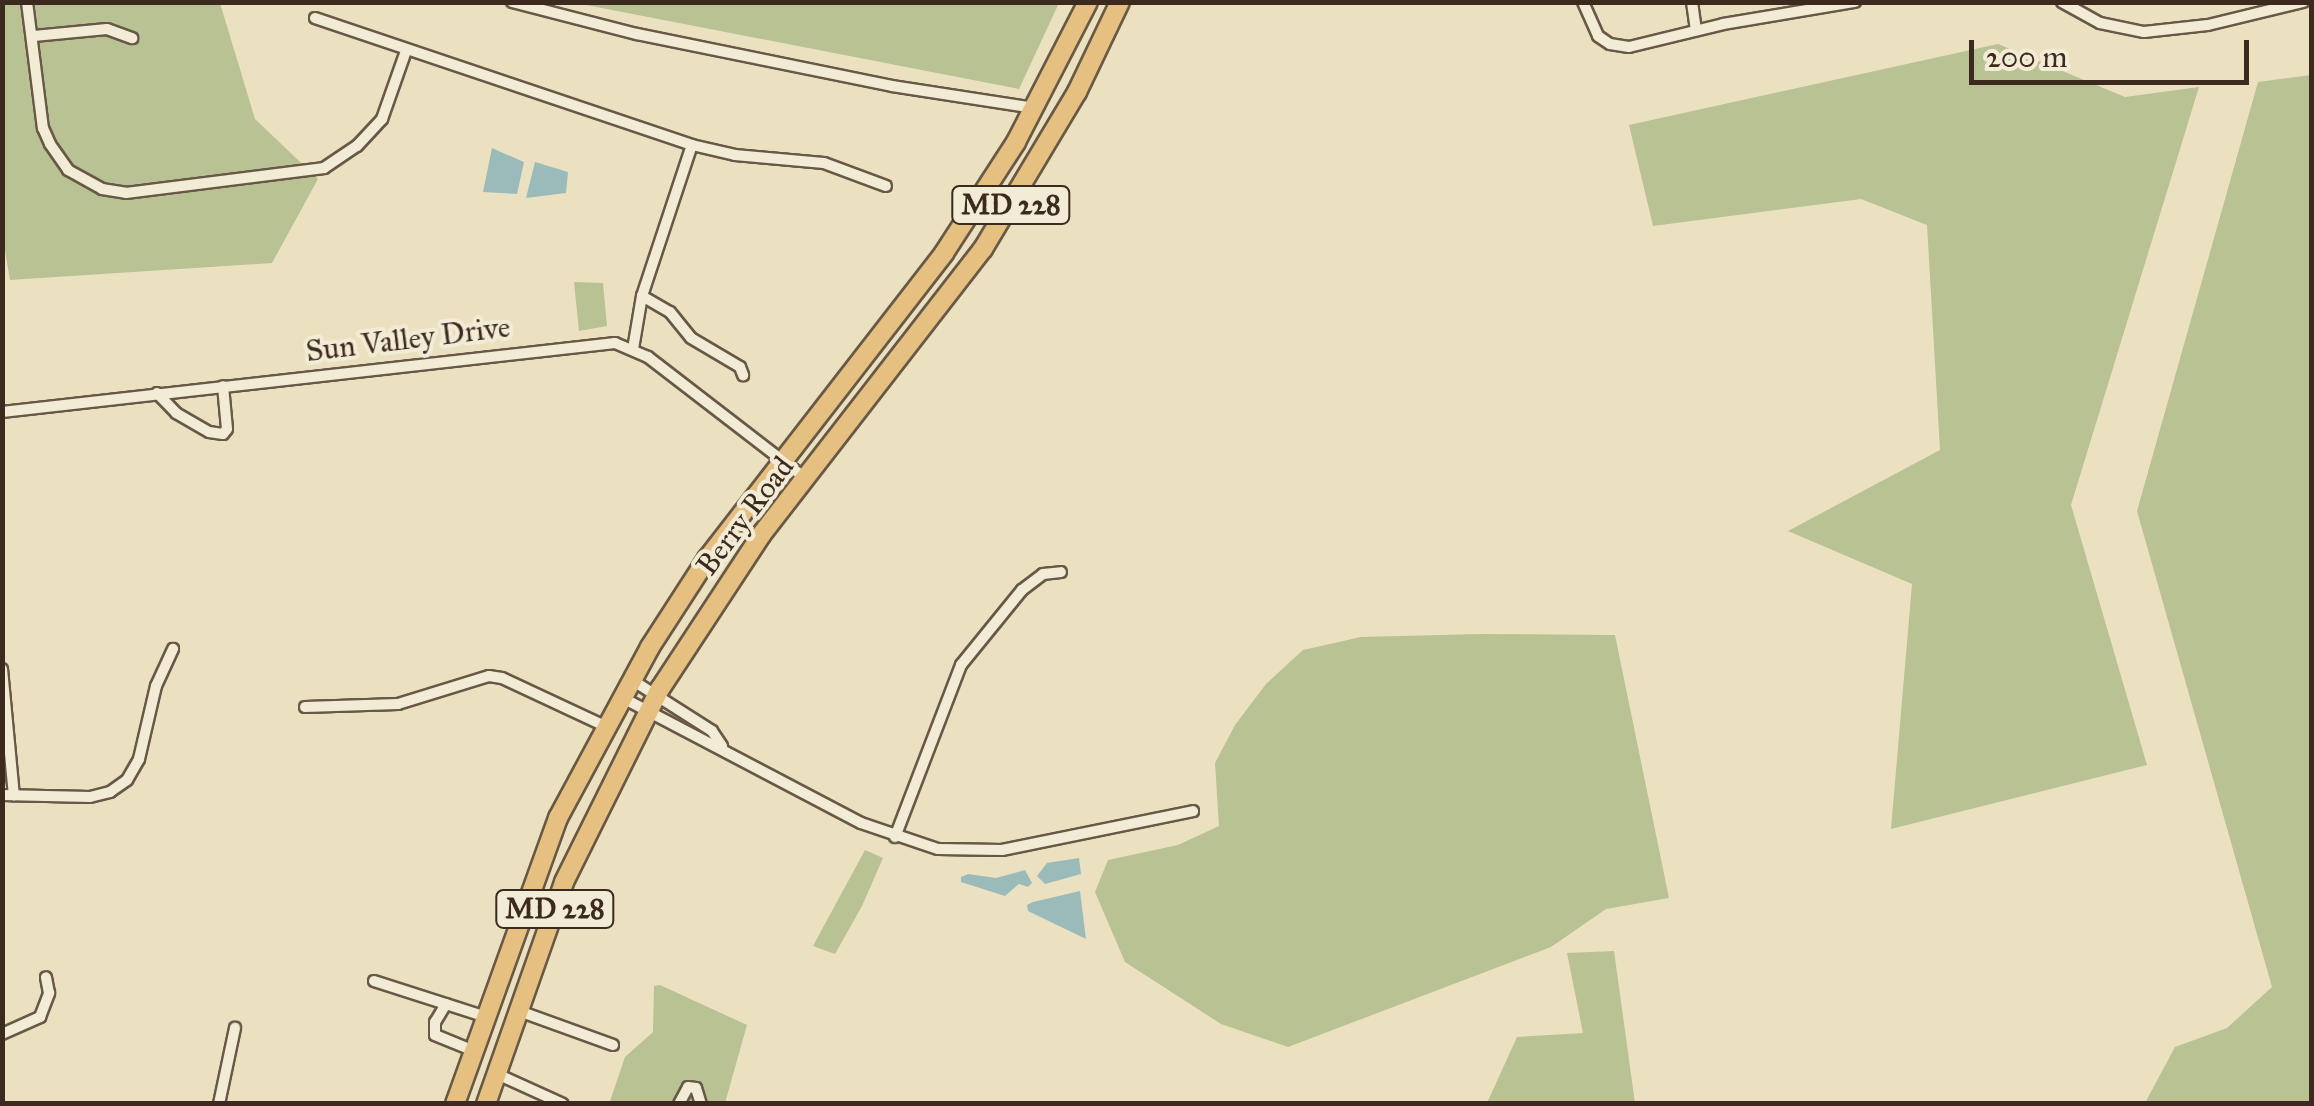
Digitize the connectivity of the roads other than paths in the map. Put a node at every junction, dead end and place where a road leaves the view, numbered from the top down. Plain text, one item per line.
1 (27, 2) edge
2 (512, 2) edge
3 (1088, 2) edge
4 (1120, 2) edge
5 (1582, 2) edge
6 (1692, 2) edge
7 (1855, 2) edge
8 (2062, 2) edge
9 (2304, 2) edge
10 (1799, 7) edge
11 (2248, 8) edge
12 (315, 18) dead end
13 (1696, 30) junction
14 (34, 36) junction
15 (132, 38) dead end
16 (406, 51) junction
17 (1034, 108) junction
18 (692, 145) junction
19 (886, 186) dead end
20 (642, 296) junction
21 (633, 349) junction
22 (742, 375) dead end
23 (223, 386) junction
24 (157, 393) junction
25 (2, 412) edge
26 (784, 460) junction
27 (806, 479) junction
28 (1061, 572) dead end
29 (173, 649) dead end
30 (2, 669) edge
31 (631, 680) junction
32 (621, 697) junction
33 (653, 703) junction
34 (304, 707) dead end
35 (604, 726) junction
36 (8, 795) edge
37 (1193, 812) dead end
38 (895, 837) junction
39 (46, 977) dead end
40 (374, 981) dead end
41 (446, 1004) junction
42 (519, 1011) junction
43 (486, 1016) junction
44 (235, 1028) dead end
45 (2, 1034) edge
46 (613, 1045) dead end
47 (474, 1051) junction
48 (497, 1074) junction
49 (221, 1103) edge
50 (454, 1104) edge
51 (486, 1104) edge
52 (563, 1104) edge
53 (679, 1104) edge
54 (701, 1104) edge

1 - 14 street
2 - 17 street
3 - 17 highway, Berry Road / MD 228
4 - 27 highway, Berry Road / MD 228
5 - 13 street
6 - 13 street
7 - 10 street
8 - 11 street
9 - 11 street
10 - 13 street
12 - 16 street
14 - 15 street
14 - 16 street
16 - 18 street
17 - 26 highway, Berry Road / MD 228
18 - 19 street
18 - 20 street
20 - 21 street
20 - 22 street
21 - 23 street, Sun Valley Drive
21 - 26 street
23 - 24 street, Sun Valley Drive
23 - 24 street
24 - 25 street, Sun Valley Drive
26 - 27 street
26 - 31 highway, Berry Road / MD 228
27 - 33 highway, Berry Road / MD 228
28 - 38 street
29 - 36 street
30 - 36 street
31 - 32 highway, Berry Road / MD 228
31 - 33 street
32 - 33 street
32 - 35 highway, Berry Road / MD 228
33 - 38 street
33 - 42 highway, Berry Road / MD 228
34 - 35 street
35 - 43 highway, Berry Road / MD 228
37 - 38 street
39 - 45 street
40 - 41 street
41 - 43 street
41 - 47 street
42 - 46 street
42 - 48 highway, Berry Road / MD 228
43 - 47 highway, Berry Road / MD 228
44 - 49 street
47 - 50 highway, Berry Road / MD 228
48 - 51 highway, Berry Road / MD 228
48 - 52 street
53 - 54 street

